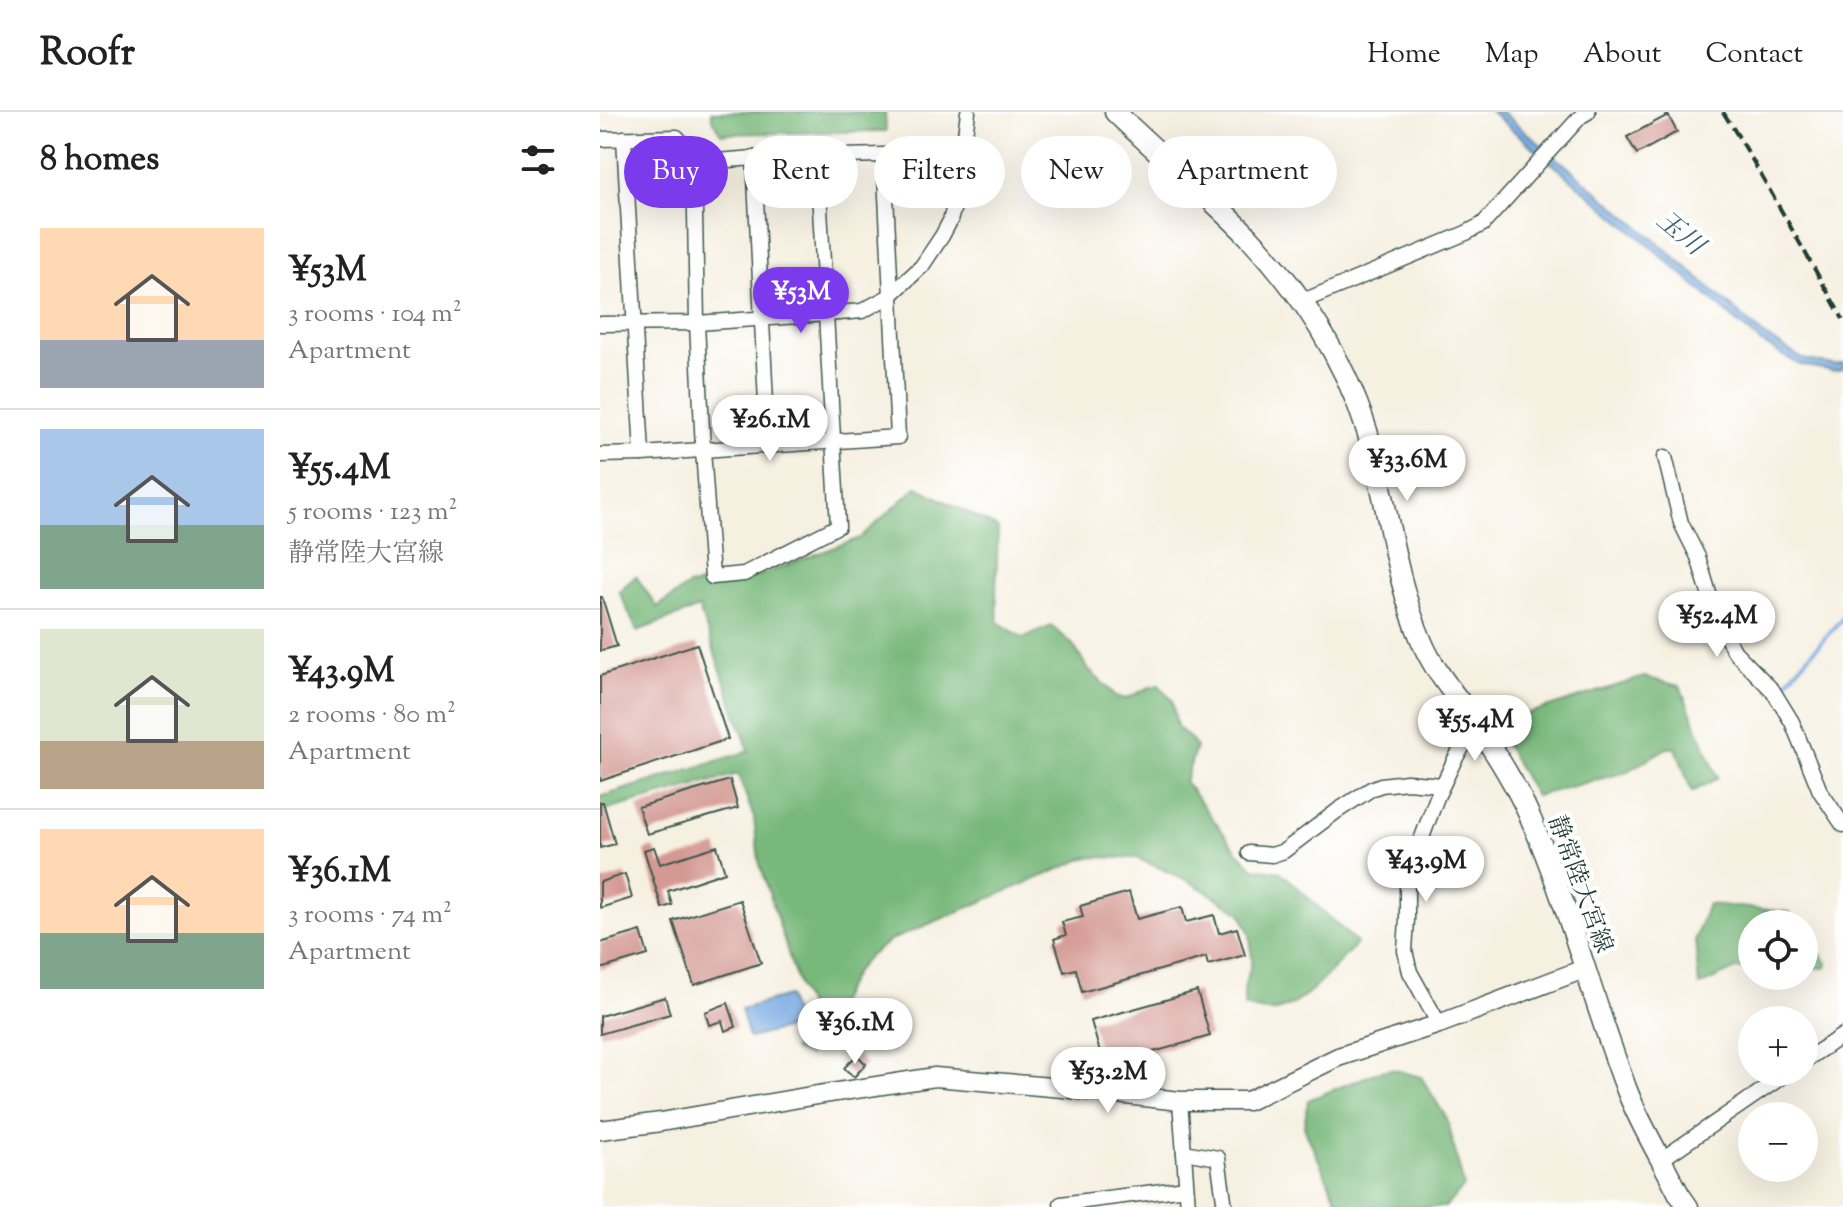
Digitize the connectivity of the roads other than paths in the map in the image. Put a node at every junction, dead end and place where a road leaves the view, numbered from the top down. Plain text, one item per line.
1 (968, 112) edge
2 (1115, 112) edge
3 (1580, 116) edge
4 (624, 138) edge
5 (600, 139) edge
6 (858, 155) edge
7 (628, 208) edge
8 (695, 208) edge
9 (756, 208) edge
10 (820, 208) edge
11 (890, 296) junction
12 (1303, 301) junction
13 (827, 314) junction
14 (762, 318) junction
15 (634, 322) junction
16 (697, 323) junction
17 (600, 324) edge
18 (834, 442) junction
19 (768, 444) junction
20 (703, 450) junction
21 (642, 454) junction
22 (600, 455) edge
23 (1665, 457) dead end
24 (1476, 725) junction
25 (1442, 785) junction
26 (1843, 825) edge
27 (1249, 853) dead end
28 (1584, 969) junction
29 (1439, 1024) junction
30 (1843, 1035) edge
31 (1818, 1052) edge
32 (1769, 1086) edge
33 (1180, 1101) junction
34 (600, 1130) edge
35 (1184, 1152) junction
36 (1662, 1159) junction
37 (1186, 1188) junction
38 (1062, 1207) edge
39 (1188, 1207) edge
40 (1225, 1207) edge
41 (1688, 1207) edge

1 - 11 street
2 - 12 main road, 静常陸大宮線
3 - 12 street
4 - 5 street
6 - 11 street
7 - 15 street
8 - 16 street
9 - 14 street
10 - 13 street
11 - 13 street
11 - 18 street
12 - 24 main road, 静常陸大宮線
13 - 14 street
13 - 18 street
14 - 16 street
14 - 19 street
15 - 16 street
15 - 17 street
15 - 21 street
16 - 20 street
18 - 19 street
18 - 20 street
19 - 20 street
20 - 21 street
21 - 22 street
23 - 26 street
24 - 25 street
24 - 28 main road, 静常陸大宮線
25 - 27 street
25 - 29 street
28 - 29 street
28 - 36 main road, 静常陸大宮線
29 - 33 street
30 - 31 street
32 - 36 street
33 - 34 street
33 - 35 street
35 - 37 street
35 - 40 street
36 - 41 main road, 静常陸大宮線
37 - 38 street
37 - 39 street

